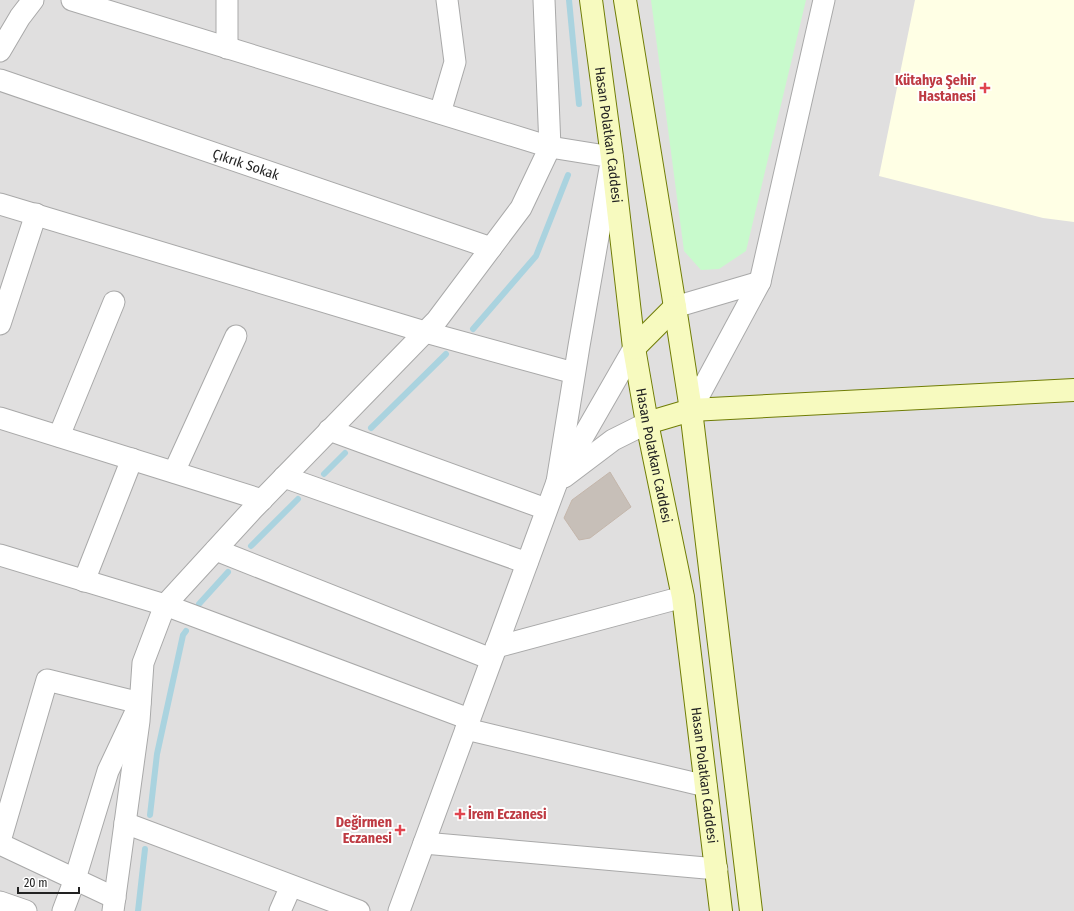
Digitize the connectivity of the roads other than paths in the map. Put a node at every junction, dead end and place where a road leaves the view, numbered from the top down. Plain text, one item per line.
1 (33, 0) edge
2 (72, 0) edge
3 (227, 0) edge
4 (447, 0) edge
5 (544, 0) edge
6 (591, 0) edge
7 (625, 0) edge
8 (824, 0) edge
9 (227, 48) junction
10 (0, 51) edge
11 (0, 80) edge
12 (440, 113) junction
13 (550, 147) junction
14 (612, 157) junction
15 (0, 204) edge
16 (36, 214) junction
17 (491, 248) junction
18 (760, 282) junction
19 (114, 302) dead end
20 (675, 307) junction
21 (0, 324) edge
22 (425, 332) junction
23 (236, 336) dead end
24 (634, 348) junction
25 (574, 373) junction
26 (1074, 390) edge
27 (691, 410) junction
28 (0, 418) edge
29 (647, 423) junction
30 (330, 430) junction
31 (59, 436) junction
32 (132, 459) junction
33 (174, 472) junction
34 (284, 477) junction
35 (557, 482) junction
36 (262, 500) junction
37 (546, 509) junction
38 (216, 550) junction
39 (0, 556) edge
40 (527, 564) junction
41 (84, 581) junction
42 (683, 597) junction
43 (165, 605) junction
44 (493, 653) junction
45 (140, 703) junction
46 (467, 724) junction
47 (706, 786) junction
48 (125, 824) junction
49 (0, 843) edge
50 (424, 843) junction
51 (717, 868) junction
52 (75, 879) junction
53 (291, 886) junction
54 (0, 902) edge
55 (114, 905) edge
56 (26, 911) edge
57 (63, 911) edge
58 (280, 911) edge
59 (359, 911) edge
60 (399, 911) edge
61 (721, 911) edge
62 (751, 911) edge

1 - 10 street
2 - 9 street
3 - 9 street
4 - 12 street
5 - 13 street
6 - 14 main road, Hasan Polatkan Caddesi
7 - 20 main road, Hasan Polatkan Caddesi
8 - 18 street
9 - 12 street
11 - 17 street, Çıkrık Sokak
12 - 13 street
13 - 14 street
13 - 17 street
14 - 24 main road, Hasan Polatkan Caddesi
14 - 25 street
15 - 16 street
16 - 21 street
16 - 22 street
17 - 22 street
18 - 20 street
18 - 27 street
19 - 31 street
20 - 24 main road
20 - 27 main road, Hasan Polatkan Caddesi
22 - 25 street
22 - 30 street
23 - 33 street
24 - 29 main road, Hasan Polatkan Caddesi
24 - 35 street
25 - 35 street
26 - 27 main road
27 - 29 main road
27 - 62 main road, Hasan Polatkan Caddesi
28 - 31 street
29 - 35 street
29 - 42 main road, Hasan Polatkan Caddesi
30 - 34 street
30 - 37 street
31 - 32 street
32 - 33 street
32 - 41 street
33 - 36 street
34 - 36 street
34 - 40 street
35 - 37 street
36 - 38 street
37 - 40 street
38 - 43 street
38 - 44 street
39 - 41 street
40 - 44 street
41 - 43 street
42 - 44 street
42 - 47 main road, Hasan Polatkan Caddesi
43 - 45 street
43 - 46 street
44 - 46 street
45 - 48 street
45 - 49 street
45 - 52 street
46 - 47 street
46 - 50 street
47 - 51 main road, Hasan Polatkan Caddesi
48 - 53 street
48 - 55 street
49 - 52 street
50 - 51 street
50 - 60 street
51 - 61 main road, Hasan Polatkan Caddesi
52 - 55 street
52 - 57 street
53 - 58 street
53 - 59 street
54 - 56 street

